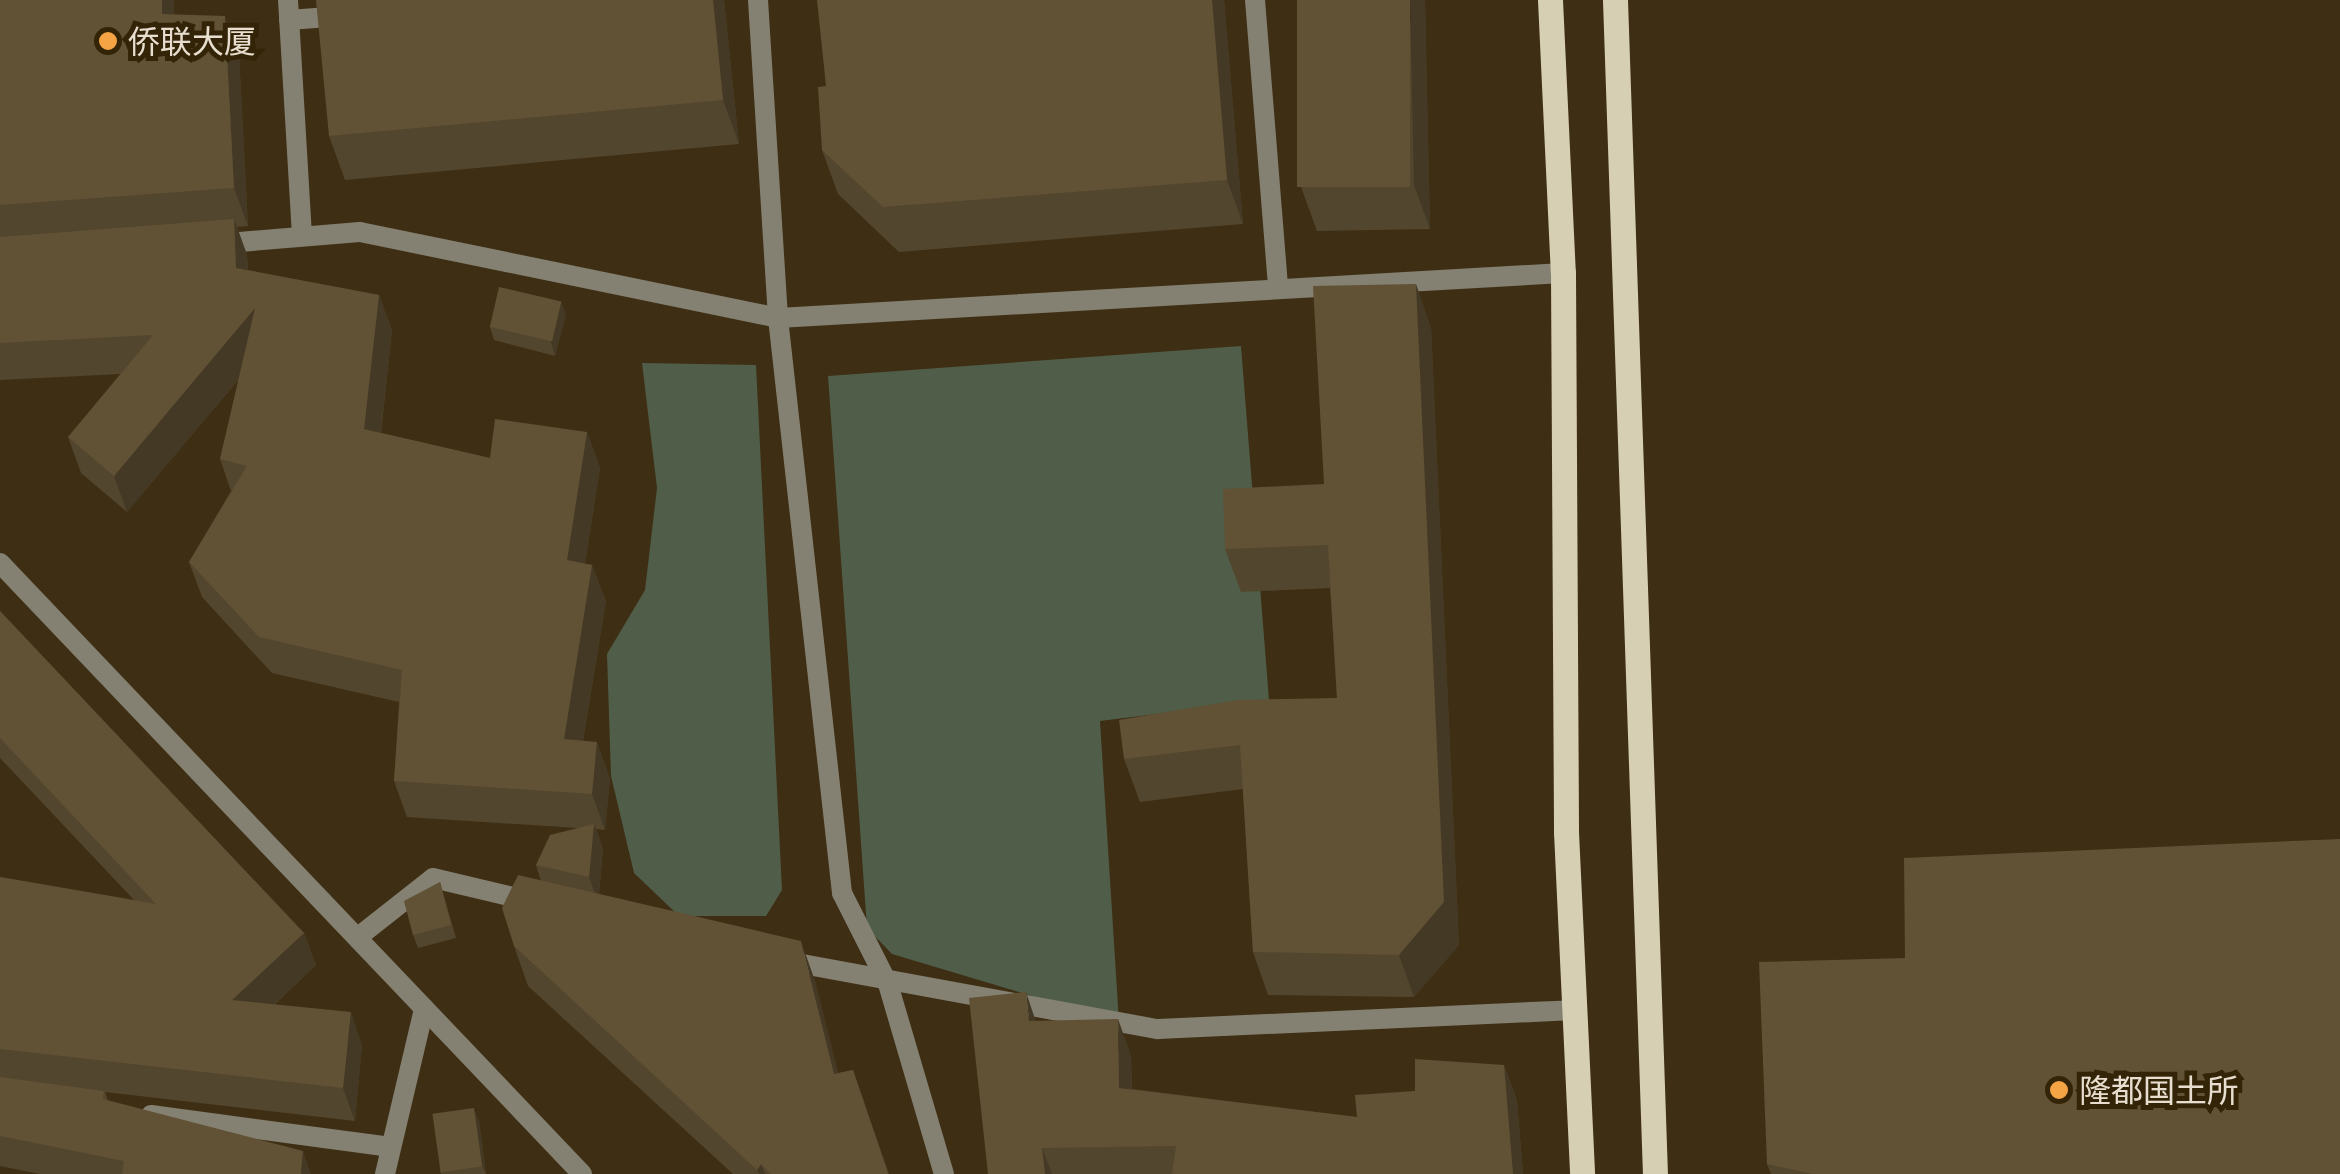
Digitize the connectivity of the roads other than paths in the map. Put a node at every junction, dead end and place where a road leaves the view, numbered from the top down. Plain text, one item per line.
1 (758, 0) edge
2 (1255, 0) edge
3 (1550, 0) edge
4 (1615, 0) edge
5 (288, 10) edge
6 (362, 14) edge
7 (302, 236) junction
8 (189, 246) edge
9 (1563, 273) junction
10 (1278, 289) junction
11 (778, 318) junction
12 (0, 563) edge
13 (564, 909) edge
14 (358, 937) junction
15 (754, 953) edge
16 (888, 984) junction
17 (424, 1009) junction
18 (1574, 1010) junction
19 (117, 1110) edge
20 (391, 1147) junction
21 (385, 1174) edge
22 (582, 1174) edge
23 (944, 1174) edge
24 (1582, 1174) edge
25 (1655, 1174) edge

1 - 11 street
2 - 10 street
3 - 9 main road
4 - 25 main road
5 - 6 street
5 - 7 street
7 - 8 street
7 - 11 street
9 - 10 street
9 - 18 main road
10 - 11 street
11 - 16 street
12 - 14 street
13 - 14 street
14 - 17 street
15 - 16 street
16 - 18 street
16 - 23 street
17 - 20 street
17 - 22 street
18 - 24 main road
19 - 20 street
20 - 21 street

